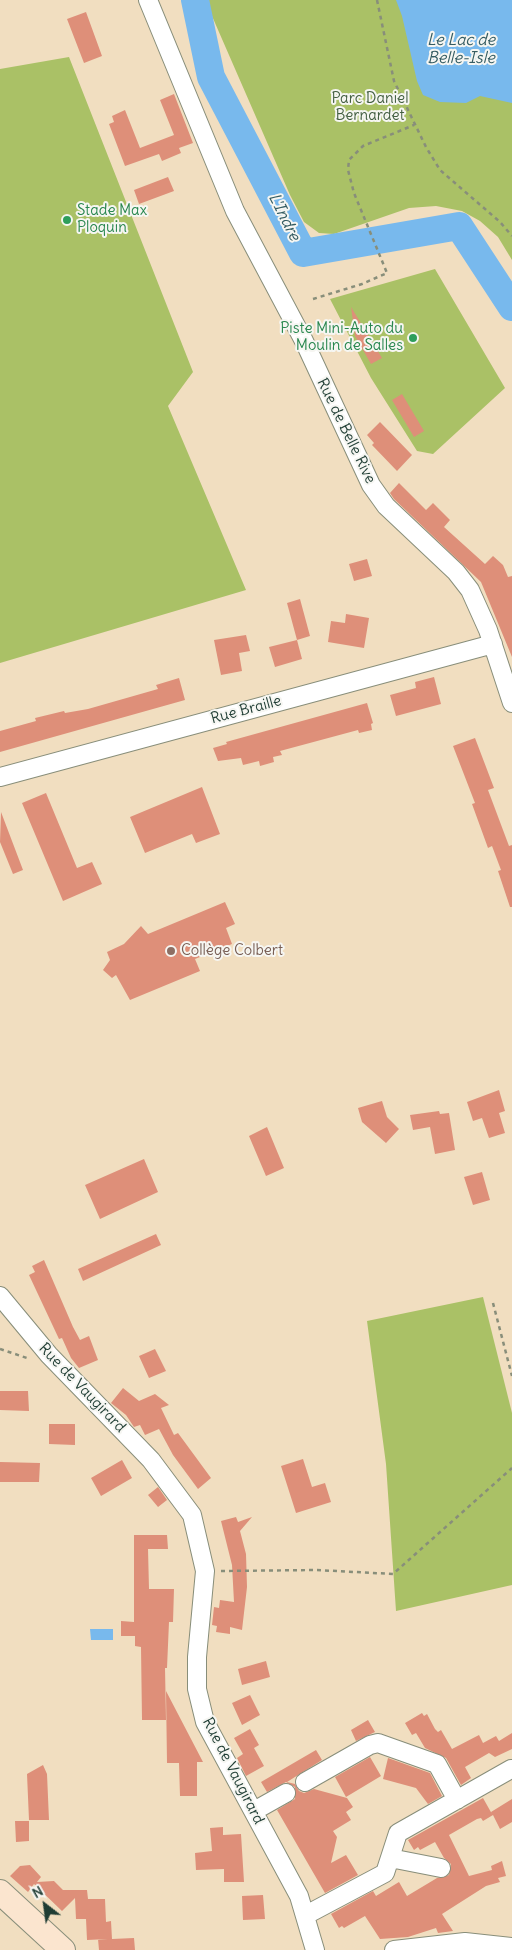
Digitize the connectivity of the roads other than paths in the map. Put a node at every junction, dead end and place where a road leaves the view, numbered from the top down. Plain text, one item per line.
1 (148, 0) edge
2 (492, 644) junction
3 (512, 704) edge
4 (0, 777) edge
5 (0, 1296) edge
6 (511, 1770) dead end
7 (305, 1782) dead end
8 (286, 1793) dead end
9 (456, 1800) junction
10 (254, 1811) junction
11 (390, 1858) junction
12 (441, 1868) dead end
13 (0, 1892) edge
14 (306, 1915) junction
15 (512, 1947) edge
16 (63, 1950) edge
17 (316, 1950) edge
18 (394, 1950) edge

1 - 2 street, Rue de Belle Rive
2 - 3 street, Rue de Belle Rive
2 - 4 street, Rue Braille
5 - 10 street, Rue de Vaugirard
6 - 9 street
7 - 9 street
8 - 10 street
9 - 11 street
10 - 14 street, Rue de Vaugirard
11 - 12 street
11 - 14 street
13 - 16 main road
14 - 17 street, Rue de Vaugirard
15 - 18 street

